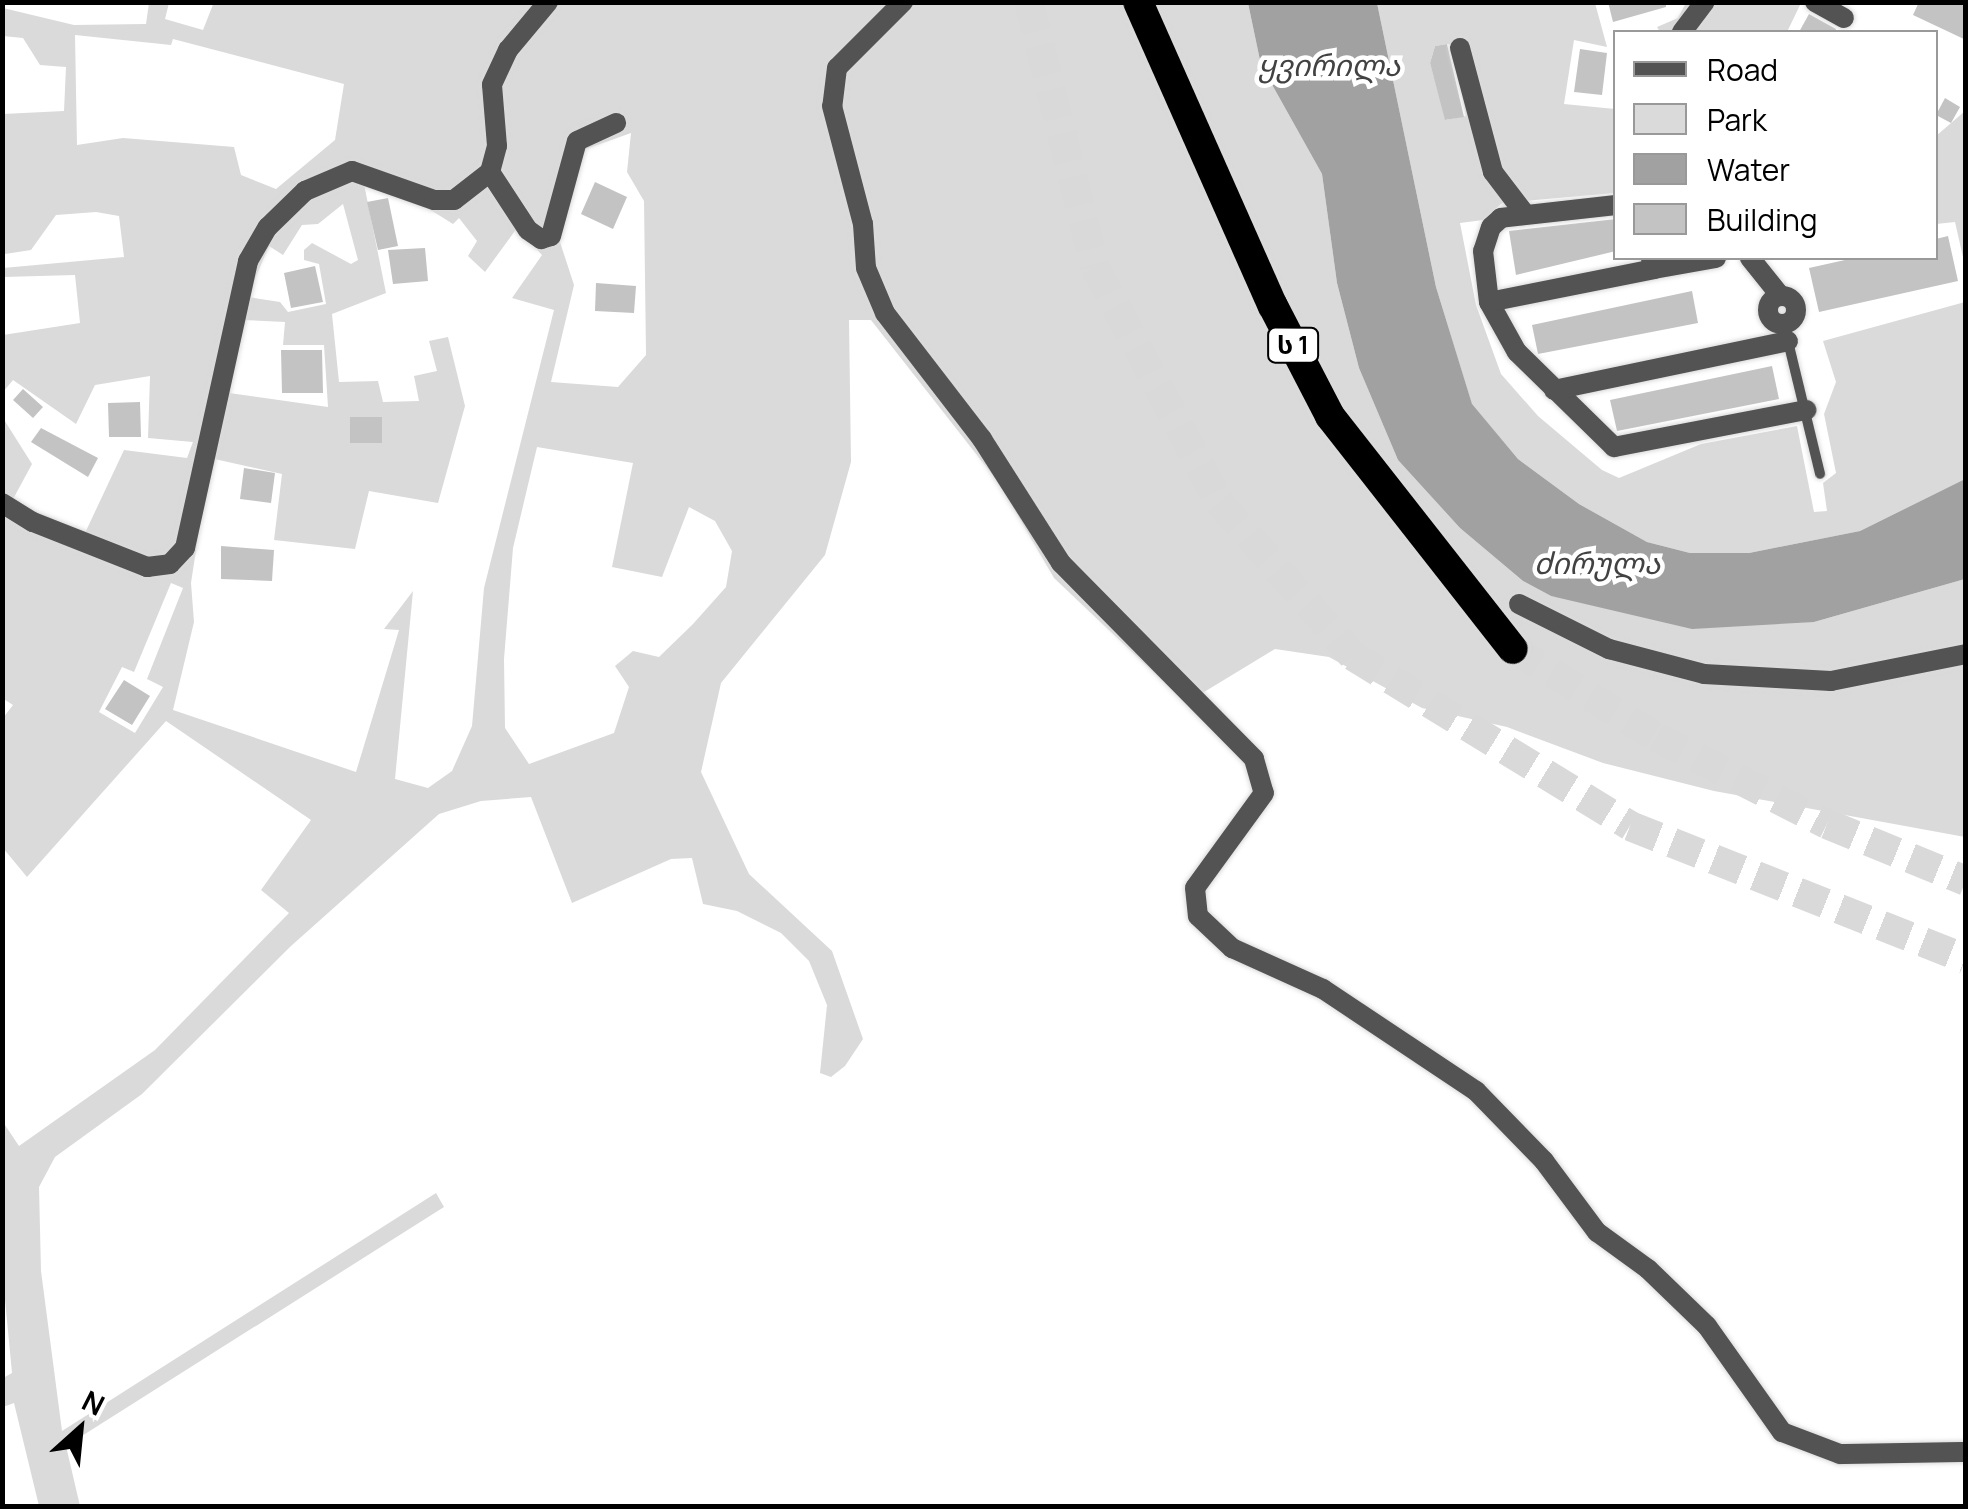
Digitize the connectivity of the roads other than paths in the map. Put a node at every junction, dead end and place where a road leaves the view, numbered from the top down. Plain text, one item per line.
1 (548, 2) edge
2 (903, 2) edge
3 (1138, 2) edge
4 (1705, 2) edge
5 (1815, 2) edge
6 (1844, 18) dead end
7 (1684, 30) edge
8 (1460, 48) dead end
9 (616, 123) dead end
10 (490, 172) junction
11 (1613, 205) edge
12 (1525, 214) junction
13 (1690, 260) edge
14 (1752, 260) edge
15 (1652, 263) edge
16 (1490, 302) junction
17 (1787, 335) junction
18 (1554, 390) junction
19 (1806, 410) junction
20 (1820, 474) dead end
21 (2, 503) edge
22 (1520, 604) dead end
23 (1514, 649) tunnel mouth
24 (1966, 654) edge
25 (1966, 1452) edge

1 - 10 street
2 - 25 street
3 - 23 highway, ს 1
4 - 7 street
5 - 6 street
8 - 12 street
9 - 10 street
10 - 21 street
11 - 12 street
12 - 16 street
13 - 15 street
14 - 17 street
15 - 16 street
16 - 18 street
17 - 18 street
17 - 19 lane
18 - 19 street
19 - 20 lane
22 - 24 street

